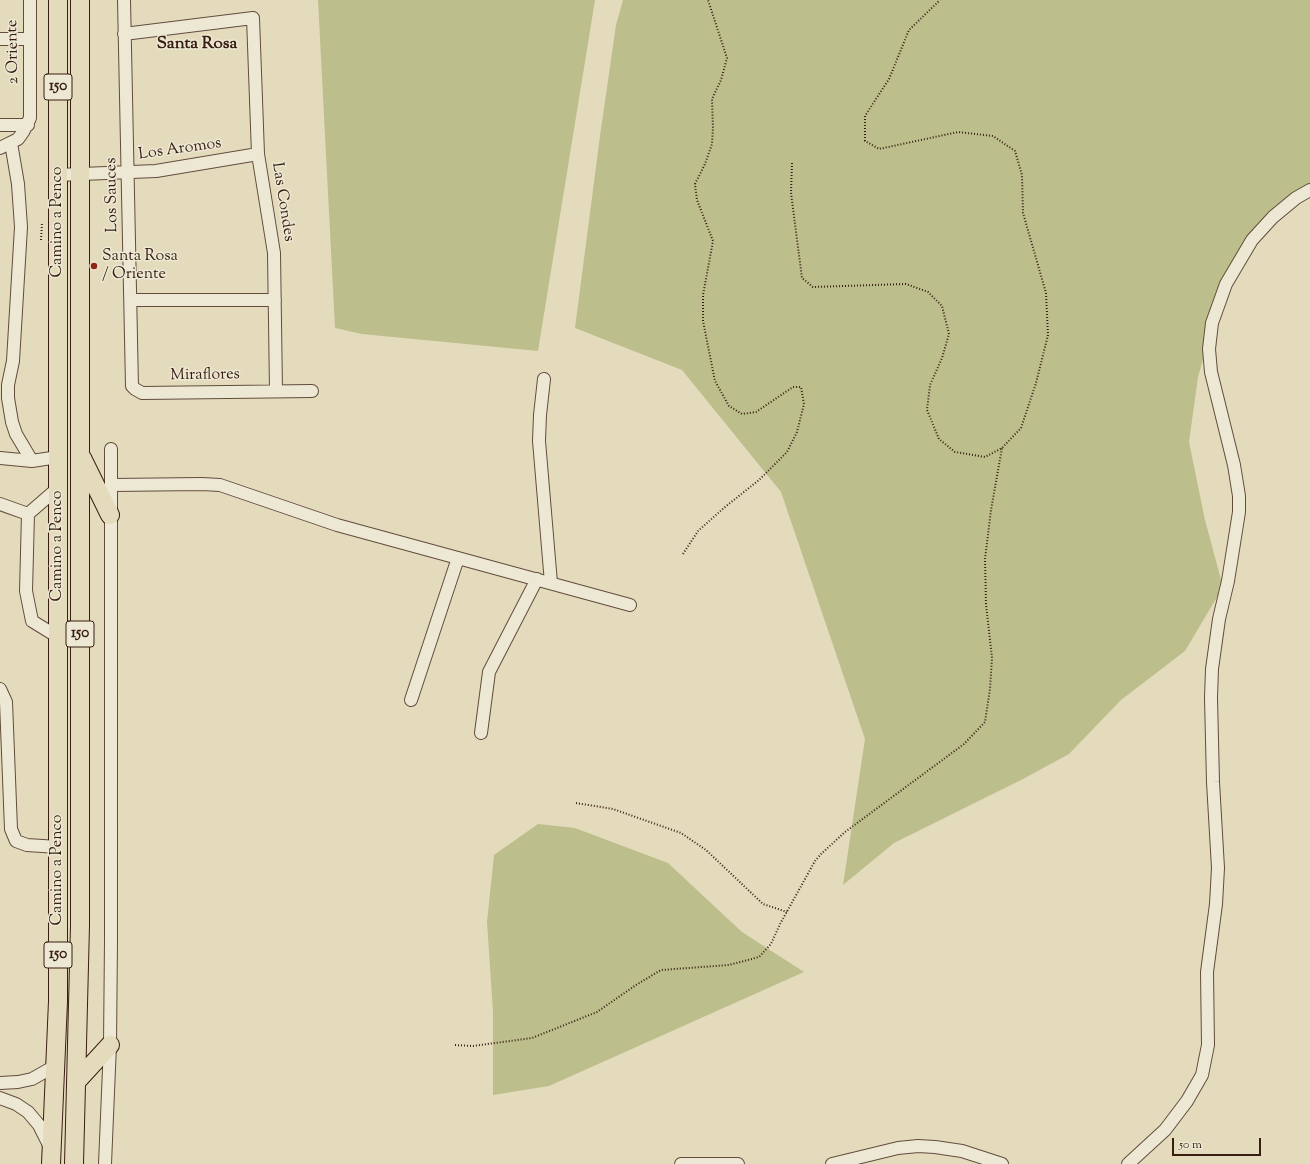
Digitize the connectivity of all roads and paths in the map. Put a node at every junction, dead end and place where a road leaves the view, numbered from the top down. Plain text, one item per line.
1 (30, 0) edge
2 (58, 0) edge
3 (80, 0) edge
4 (124, 0) edge
5 (708, 0) edge
6 (940, 0) edge
7 (124, 34) junction
8 (29, 38) junction
9 (0, 39) edge
10 (0, 125) edge
11 (28, 125) junction
12 (5, 146) edge
13 (258, 154) junction
14 (792, 163) dead end
15 (129, 173) junction
16 (57, 175) junction
17 (79, 175) junction
18 (1310, 190) edge
19 (42, 222) dead end
20 (41, 240) dead end
21 (131, 300) junction
22 (275, 300) junction
23 (544, 380) dead end
24 (134, 390) joint
25 (276, 391) junction
26 (312, 391) dead end
27 (1002, 448) junction
28 (111, 449) dead end
29 (80, 454) junction
30 (58, 457) junction
31 (0, 458) edge
32 (32, 461) junction
33 (111, 485) junction
34 (58, 488) junction
35 (0, 504) edge
36 (28, 514) junction
37 (110, 515) junction
38 (683, 554) dead end
39 (458, 558) junction
40 (537, 579) junction
41 (551, 583) junction
42 (630, 604) dead end
43 (58, 637) junction
44 (0, 689) edge
45 (411, 700) dead end
46 (481, 733) dead end
47 (576, 803) dead end
48 (58, 847) junction
49 (787, 912) junction
50 (110, 1045) junction
51 (455, 1045) dead end
52 (55, 1066) junction
53 (77, 1081) junction
54 (0, 1083) edge
55 (0, 1098) edge
56 (52, 1158) edge
57 (74, 1164) edge
58 (105, 1164) edge
59 (682, 1164) edge
60 (738, 1164) edge
61 (832, 1164) edge
62 (1002, 1164) edge
63 (1128, 1164) edge

1 - 8 street, 2 Oriente
2 - 16 highway, Camino a Penco / 150
3 - 17 highway, Camino a Penco / 150
4 - 7 street, Los Sauces
5 - 38 path
6 - 27 path
7 - 13 street, Las Condes
7 - 15 street, Los Sauces
8 - 9 street
8 - 11 street, 2 Oriente
10 - 11 street
11 - 12 street
12 - 32 street
13 - 15 street, Los Aromos
13 - 22 street, Las Condes
14 - 27 path
15 - 17 street, Los Aromos
15 - 21 street, Los Sauces
16 - 17 street, Los Aromos
16 - 30 highway, Camino a Penco / 150
17 - 29 highway, Camino a Penco / 150
18 - 63 street
19 - 20 path
21 - 22 street
21 - 24 street, Los Sauces
22 - 25 street, Las Condes
23 - 41 street
24 - 25 street, Miraflores
25 - 26 street, Miraflores
27 - 49 path
28 - 33 street
29 - 37 highway
29 - 53 highway, Camino a Penco / 150
30 - 32 street
30 - 34 highway, Camino a Penco / 150
31 - 32 street
33 - 37 street
33 - 39 street
34 - 36 street
34 - 43 highway, Camino a Penco / 150
35 - 36 street
36 - 43 street
37 - 50 street
39 - 40 street
39 - 45 street
40 - 41 street
40 - 46 street
41 - 42 street
43 - 48 highway, Camino a Penco / 150
44 - 48 street
47 - 49 path
48 - 52 highway, Camino a Penco / 150
49 - 51 path
50 - 53 highway
50 - 58 street
52 - 54 street
52 - 56 highway, Camino a Penco / 150
53 - 57 highway, Camino a Penco / 150
55 - 56 street
59 - 60 street
61 - 62 street

